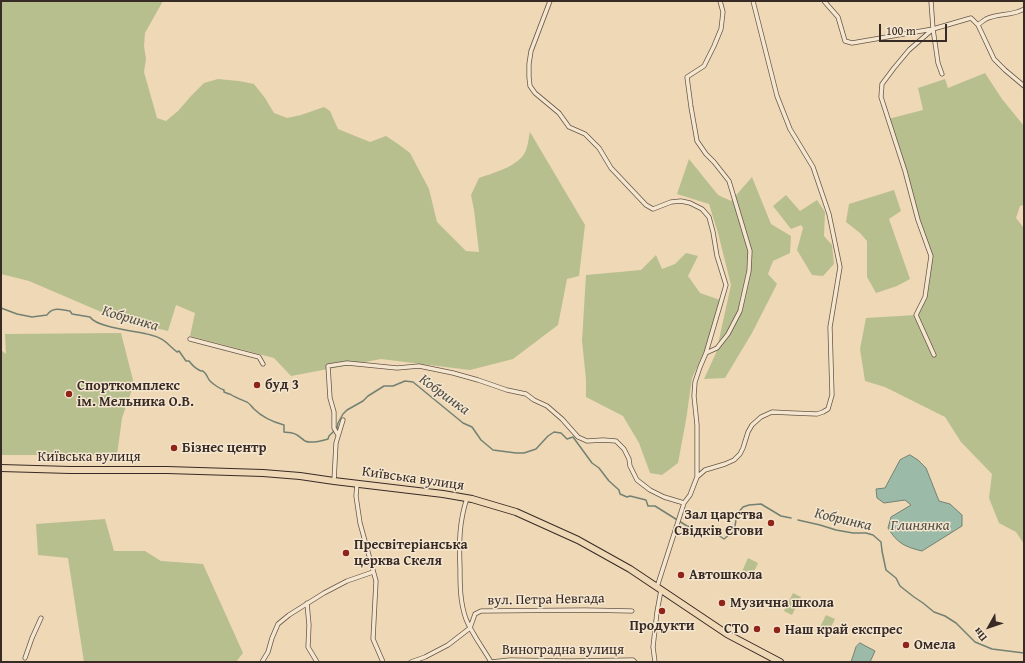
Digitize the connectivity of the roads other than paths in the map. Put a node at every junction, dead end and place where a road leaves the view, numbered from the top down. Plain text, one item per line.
1 (550, 1) edge
2 (720, 1) edge
3 (753, 1) edge
4 (824, 1) edge
5 (931, 1) edge
6 (1024, 9) edge
7 (978, 25) junction
8 (933, 30) junction
9 (942, 74) dead end
10 (1024, 86) edge
11 (190, 339) dead end
12 (706, 352) junction
13 (934, 355) dead end
14 (263, 364) dead end
15 (343, 420) dead end
16 (337, 434) junction
17 (1, 468) edge
18 (697, 477) junction
19 (334, 481) junction
20 (357, 484) junction
21 (467, 498) junction
22 (684, 503) junction
23 (373, 572) junction
24 (659, 589) junction
25 (307, 603) junction
26 (632, 611) dead end
27 (41, 618) dead end
28 (470, 628) junction
29 (26, 658) dead end
30 (262, 662) edge
31 (317, 662) edge
32 (383, 662) edge
33 (411, 662) edge
34 (491, 662) edge
35 (635, 662) edge
36 (655, 662) edge
37 (780, 662) edge

1 - 12 street
2 - 12 street
3 - 18 street
4 - 8 street
5 - 8 street
6 - 7 street
7 - 8 street
7 - 10 street
8 - 9 street
8 - 13 street
11 - 14 street
12 - 18 street
15 - 16 street
16 - 19 street
16 - 22 street
17 - 19 main road, Київська вулиця
18 - 22 street
19 - 20 main road, Київська вулиця
20 - 21 main road, Київська вулиця
20 - 23 street
21 - 24 main road, Київська вулиця
21 - 28 street
22 - 24 street
23 - 25 street
23 - 32 street
24 - 36 street
24 - 37 main road, Київська вулиця
25 - 30 street
25 - 31 street
26 - 28 street, вул. Петра Невгада
27 - 29 street
28 - 33 street
28 - 34 street
34 - 35 street, Виноградна вулиця

